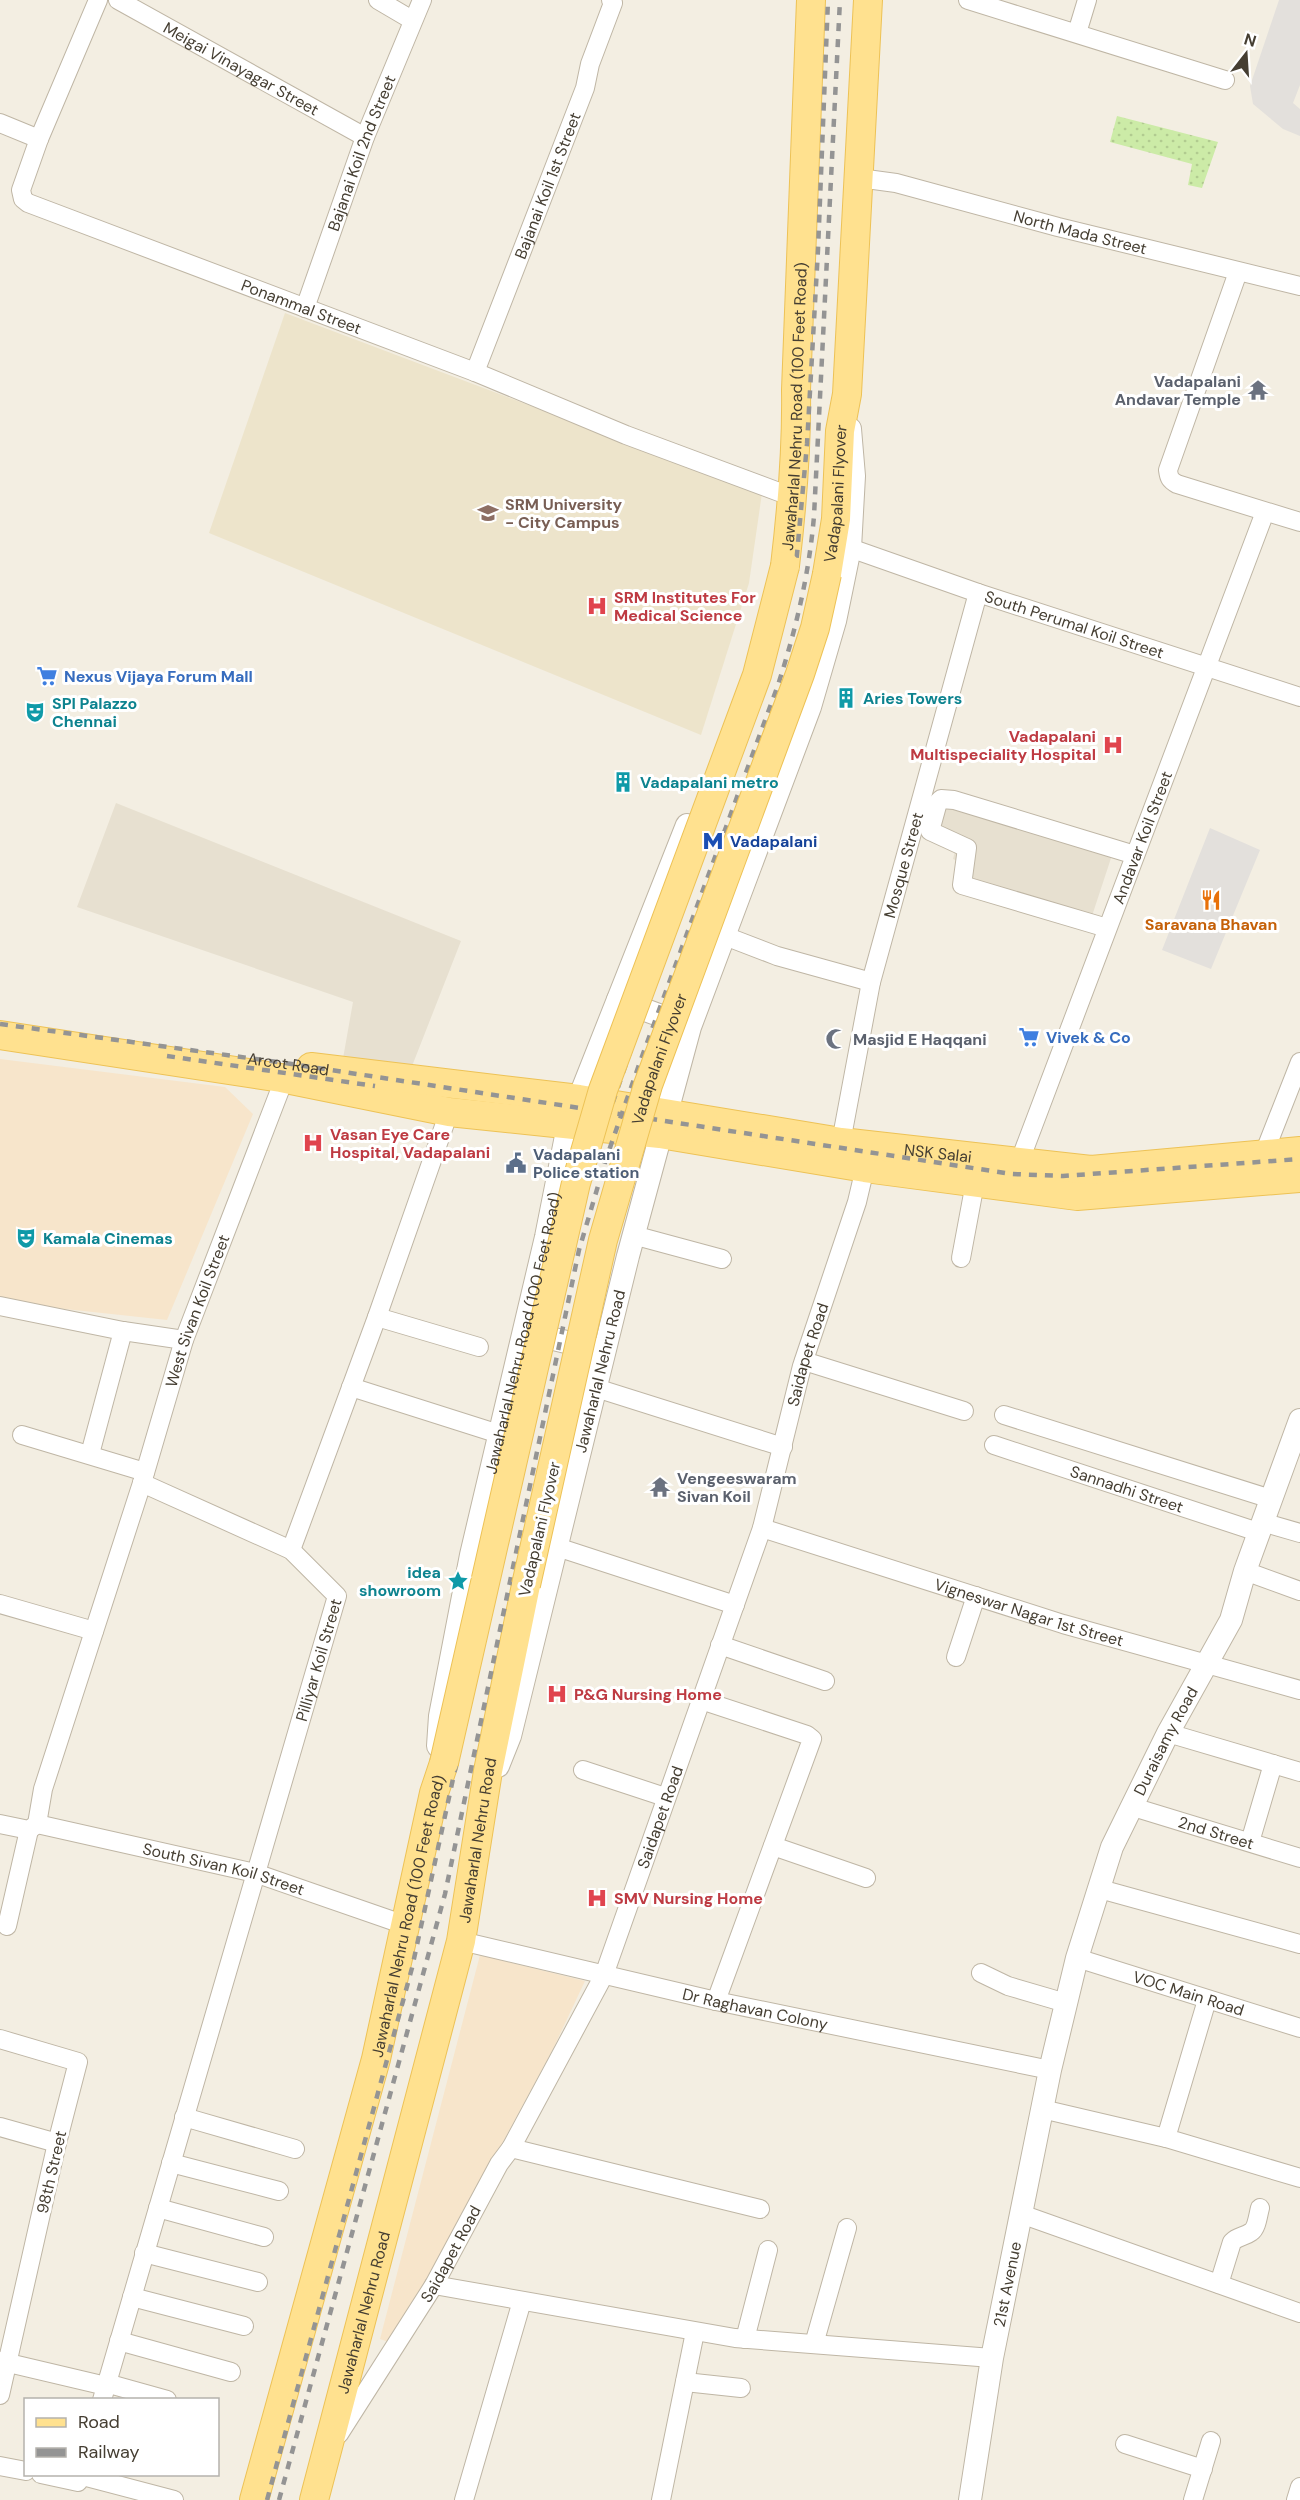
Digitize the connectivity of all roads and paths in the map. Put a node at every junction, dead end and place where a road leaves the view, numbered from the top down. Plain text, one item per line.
1 (98, 0) edge
2 (118, 0) edge
3 (378, 0) edge
4 (422, 0) edge
5 (611, 0) edge
6 (811, 0) edge
7 (868, 0) edge
8 (968, 0) edge
9 (1087, 0) edge
10 (412, 20) junction
11 (1077, 33) junction
12 (1225, 80) dead end
13 (0, 123) edge
14 (366, 137) junction
15 (39, 139) junction
16 (859, 178) junction
17 (1238, 272) junction
18 (1300, 286) edge
19 (305, 308) junction
20 (475, 372) junction
21 (796, 390) junction
22 (847, 394) junction
23 (779, 492) junction
24 (1265, 512) junction
25 (1300, 522) edge
26 (850, 548) junction
27 (978, 593) junction
28 (1208, 667) junction
29 (1300, 697) edge
30 (1135, 855) junction
31 (1107, 928) junction
32 (724, 936) junction
33 (871, 982) junction
34 (616, 1000) junction
35 (690, 1027) junction
36 (11, 1028) edge
37 (205, 1058) junction
38 (1300, 1062) edge
39 (281, 1078) junction
40 (579, 1099) junction
41 (449, 1112) junction
42 (663, 1124) junction
43 (568, 1126) junction
44 (841, 1142) junction
45 (1300, 1151) edge
46 (1263, 1156) junction
47 (1019, 1163) junction
48 (865, 1168) junction
49 (1300, 1178) edge
50 (975, 1183) junction
51 (633, 1235) junction
52 (960, 1258) dead end
53 (722, 1259) dead end
54 (0, 1306) edge
55 (377, 1317) junction
56 (123, 1331) junction
57 (524, 1331) junction
58 (184, 1340) junction
59 (479, 1347) dead end
60 (605, 1351) junction
61 (804, 1361) junction
62 (351, 1387) junction
63 (596, 1388) junction
64 (964, 1411) dead end
65 (1004, 1415) dead end
66 (1300, 1420) edge
67 (499, 1434) junction
68 (22, 1435) dead end
69 (994, 1445) dead end
70 (783, 1447) junction
71 (90, 1454) junction
72 (143, 1477) junction
73 (1271, 1499) junction
74 (1260, 1527) junction
75 (762, 1528) junction
76 (1300, 1533) edge
77 (557, 1547) junction
78 (291, 1550) junction
79 (1245, 1571) junction
80 (1300, 1591) edge
81 (976, 1596) junction
82 (0, 1604) edge
83 (735, 1605) junction
84 (94, 1631) junction
85 (720, 1645) junction
86 (956, 1657) dead end
87 (1209, 1664) junction
88 (825, 1681) dead end
89 (1300, 1690) edge
90 (700, 1700) junction
91 (1168, 1733) junction
92 (1273, 1764) junction
93 (583, 1770) dead end
94 (1300, 1772) edge
95 (434, 1793) junction
96 (665, 1797) junction
97 (483, 1803) junction
98 (1133, 1807) junction
99 (0, 1824) edge
100 (33, 1827) junction
101 (1250, 1842) junction
102 (773, 1846) junction
103 (1300, 1858) edge
104 (255, 1873) junction
105 (866, 1878) dead end
106 (1096, 1899) junction
107 (405, 1925) junction
108 (7, 1926) dead end
109 (461, 1941) junction
110 (1300, 1944) edge
111 (1077, 1958) junction
112 (981, 1973) dead end
113 (604, 1975) junction
114 (1207, 2000) junction
115 (716, 2001) junction
116 (1066, 2003) junction
117 (1300, 2028) edge
118 (0, 2038) edge
119 (1050, 2070) junction
120 (1042, 2109) junction
121 (184, 2117) junction
122 (0, 2127) edge
123 (1166, 2138) junction
124 (57, 2143) junction
125 (511, 2148) junction
126 (296, 2149) dead end
127 (171, 2163) junction
128 (1300, 2178) edge
129 (279, 2191) dead end
130 (158, 2208) junction
131 (1260, 2208) dead end
132 (760, 2210) dead end
133 (1021, 2214) junction
134 (847, 2228) dead end
135 (264, 2237) dead end
136 (768, 2250) dead end
137 (144, 2253) junction
138 (258, 2282) dead end
139 (1219, 2284) junction
140 (434, 2285) junction
141 (132, 2297) junction
142 (522, 2301) junction
143 (1300, 2313) edge
144 (244, 2326) dead end
145 (695, 2332) junction
146 (745, 2339) junction
147 (119, 2341) junction
148 (814, 2344) junction
149 (992, 2358) junction
150 (4, 2362) edge
151 (231, 2372) dead end
152 (685, 2382) junction
153 (741, 2388) dead end
154 (104, 2390) edge
155 (0, 2395) edge
156 (154, 2398) edge
157 (1211, 2441) dead end
158 (1125, 2444) dead end
159 (328, 2451) junction
160 (0, 2466) edge
161 (1203, 2469) junction
162 (24, 2471) edge
163 (46, 2476) edge
164 (77, 2483) edge
165 (1300, 2487) edge
166 (174, 2500) edge
167 (254, 2500) edge
168 (314, 2500) edge
169 (464, 2500) edge
170 (661, 2500) edge
171 (970, 2500) edge
172 (1193, 2500) edge
173 (1296, 2500) edge

1 - 15 street, Ponammal Street
2 - 14 street, Meigai Vinayagar Street
3 - 10 street
4 - 10 street, Bajanai Koil 2nd Street
5 - 20 street, Bajanai Koil 1st Street
6 - 21 main road, Jawaharlal Nehru Road (100 Feet Road)
7 - 16 main road
8 - 11 street
9 - 11 street
10 - 14 street, Bajanai Koil 2nd Street
11 - 12 street
13 - 15 street
14 - 19 street, Bajanai Koil 2nd Street
15 - 19 street, Ponammal Street
16 - 17 street, North Mada Street
16 - 22 main road
17 - 18 street, North Mada Street
17 - 24 street
19 - 20 street, Ponammal Street
20 - 23 street, Ponammal Street
21 - 23 street, Jawaharlal Nehru Road (100 Feet Road)
21 - 95 main road, bridge
22 - 26 street
22 - 97 main road, Vadapalani Flyover, bridge
23 - 34 street, Jawaharlal Nehru Road (100 Feet Road)
24 - 25 street
24 - 28 street, Andavar Koil Street
26 - 27 street, South Perumal Koil Street
26 - 32 street
27 - 28 street, South Perumal Koil Street
27 - 33 street, Mosque Street
28 - 29 street, South Perumal Koil Street
28 - 30 street, Andavar Koil Street
30 - 31 street, Andavar Koil Street
30 - 31 street
31 - 47 street, Andavar Koil Street
32 - 33 street
32 - 35 street
33 - 44 street, Mosque Street
34 - 35 street
34 - 40 street, Jawaharlal Nehru Road (100 Feet Road)
35 - 42 street
36 - 37 main road, Arcot Road
37 - 39 main road, Arcot Road
37 - 40 main road, Arcot Road
38 - 46 street
39 - 41 main road
39 - 58 street, West Sivan Koil Street
40 - 42 main road, NSK Salai
40 - 43 street, Jawaharlal Nehru Road (100 Feet Road)
41 - 43 main road
41 - 55 street
42 - 43 main road
42 - 44 main road, NSK Salai
42 - 48 main road
42 - 51 street, Jawaharlal Nehru Road
43 - 57 street, Jawaharlal Nehru Road (100 Feet Road)
44 - 47 main road, NSK Salai
45 - 46 main road, NSK Salai
46 - 47 main road, NSK Salai
48 - 50 main road
48 - 61 street, Saidapet Road
49 - 50 main road
50 - 52 street
51 - 53 street
51 - 60 street, Jawaharlal Nehru Road
54 - 56 street
55 - 59 street
55 - 62 street
56 - 58 street
56 - 71 street
57 - 60 street
57 - 67 street, Jawaharlal Nehru Road (100 Feet Road)
58 - 72 street, West Sivan Koil Street
60 - 63 street, Jawaharlal Nehru Road
61 - 64 street
61 - 70 street, Saidapet Road
62 - 67 street
62 - 78 street
63 - 70 street
63 - 77 street, Jawaharlal Nehru Road
65 - 73 street
66 - 73 street, Duraisamy Road
67 - 95 street, Jawaharlal Nehru Road (100 Feet Road)
68 - 71 street, Pilliyar Koil Street
69 - 74 street, Sannadhi Street
70 - 75 street, Saidapet Road
71 - 72 street, Pilliyar Koil Street
72 - 78 street, Pilliyar Koil Street
72 - 84 street, West Sivan Koil Street
73 - 74 street, Duraisamy Road
74 - 76 street, Sannadhi Street
74 - 79 street, Duraisamy Road
75 - 81 street, Vigneswar Nagar 1st Street
75 - 83 street, Saidapet Road
77 - 83 street
77 - 97 street, Jawaharlal Nehru Road
78 - 104 street, Pilliyar Koil Street
79 - 80 street
79 - 87 street, Duraisamy Road
81 - 86 street
81 - 87 street, Vigneswar Nagar 1st Street
82 - 84 street
83 - 85 street, Saidapet Road
84 - 100 street, West Sivan Koil Street
85 - 88 street
85 - 90 street, Saidapet Road
87 - 89 street, Vigneswar Nagar 1st Street
87 - 91 street, Duraisamy Road
90 - 96 street, Saidapet Road
90 - 102 street
91 - 92 street
91 - 98 street, Duraisamy Road
92 - 94 street
92 - 101 street
93 - 96 street
95 - 107 main road, Jawaharlal Nehru Road (100 Feet Road)
96 - 113 street, Saidapet Road
97 - 109 main road, Jawaharlal Nehru Road
98 - 101 street, 2nd Street
98 - 106 street, Duraisamy Road
99 - 100 street, South Sivan Koil Street
100 - 104 street, South Sivan Koil Street
100 - 108 street, West Sivan Koil Street
101 - 103 street, 2nd Street
102 - 105 street
102 - 115 street
104 - 107 street, South Sivan Koil Street
104 - 121 street
106 - 110 street
106 - 111 street, Duraisamy Road
107 - 167 main road, Jawaharlal Nehru Road (100 Feet Road)
109 - 113 street, Dr Raghavan Colony
109 - 159 main road, Jawaharlal Nehru Road
111 - 114 street, VOC Main Road
111 - 116 street, Duraisamy Road
112 - 116 street
113 - 115 street, Dr Raghavan Colony
113 - 125 street, Saidapet Road
114 - 117 street, VOC Main Road
114 - 123 street
115 - 119 street, Dr Raghavan Colony
116 - 119 street, Duraisamy Road
118 - 124 street, 98th Street
119 - 120 street, 21st Avenue
120 - 123 street
120 - 133 street, 21st Avenue
121 - 126 street
121 - 127 street
122 - 124 street
123 - 128 street
124 - 150 street, 98th Street
125 - 132 street
125 - 140 street, Saidapet Road
127 - 129 street
127 - 130 street
130 - 135 street
130 - 137 street
131 - 139 street
133 - 139 street
133 - 149 street, 21st Avenue
134 - 148 street
136 - 146 street
137 - 138 street
137 - 141 street
139 - 143 street
140 - 142 street
140 - 159 street, Saidapet Road
141 - 144 street
141 - 147 street
142 - 145 street
142 - 169 street
145 - 146 street
145 - 152 street
146 - 148 street
147 - 151 street
147 - 154 street
148 - 149 street
149 - 171 street, 21st Avenue
150 - 154 street
150 - 155 street, 98th Street
152 - 153 street
152 - 170 street
154 - 156 street
157 - 161 street
158 - 161 street
159 - 168 main road, Jawaharlal Nehru Road
160 - 162 street
161 - 172 street
163 - 164 street
164 - 166 street
165 - 173 street

